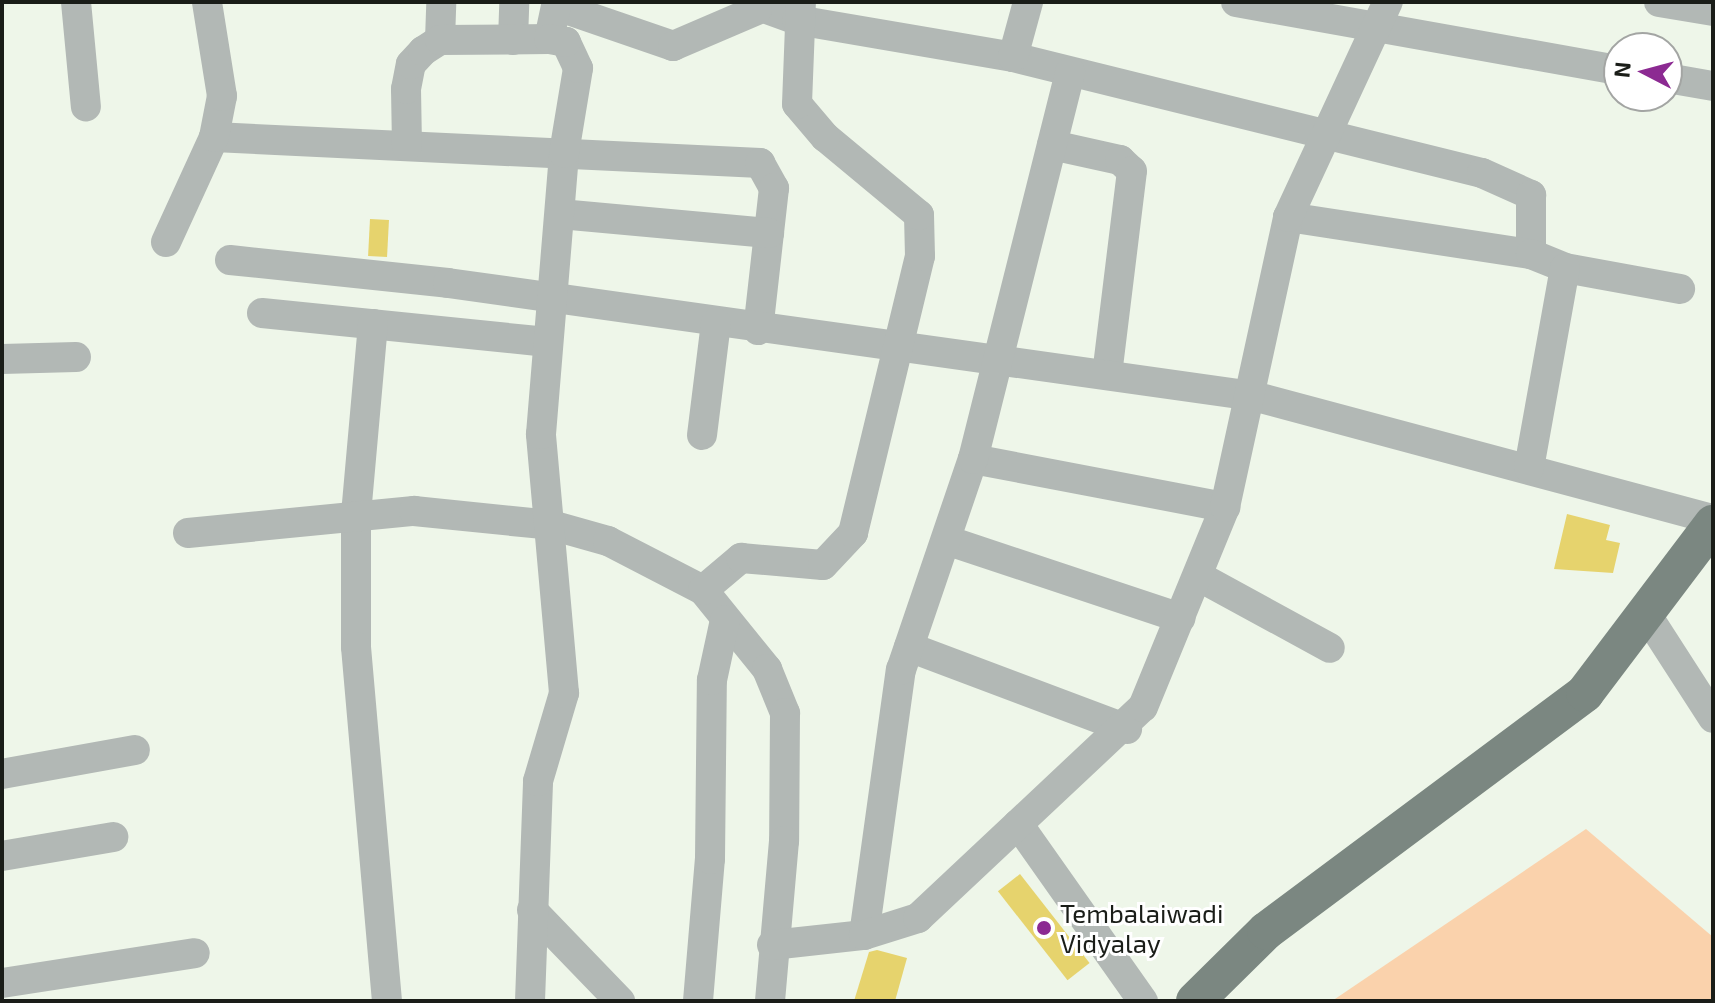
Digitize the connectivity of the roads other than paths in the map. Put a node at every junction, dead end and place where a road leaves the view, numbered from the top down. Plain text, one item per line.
1 (76, 2) edge
2 (207, 2) edge
3 (441, 2) edge
4 (514, 2) edge
5 (1028, 2) edge
6 (1236, 2) edge
7 (1388, 2) edge
8 (1659, 2) edge
9 (557, 4) edge
10 (752, 6) edge
11 (799, 11) edge
12 (1713, 11) edge
13 (1377, 30) junction
14 (549, 39) junction
15 (440, 40) junction
16 (513, 40) junction
17 (1013, 57) junction
18 (1603, 67) edge
19 (1070, 72) junction
20 (1683, 81) edge
21 (1713, 86) edge
22 (86, 107) dead end
23 (1324, 136) junction
24 (214, 137) junction
25 (1052, 145) junction
26 (407, 146) junction
27 (564, 153) junction
28 (560, 214) junction
29 (1288, 217) junction
30 (769, 233) junction
31 (166, 242) dead end
32 (1531, 254) junction
33 (230, 260) dead end
34 (1565, 268) junction
35 (1680, 289) dead end
36 (554, 299) junction
37 (262, 313) dead end
38 (716, 323) junction
39 (373, 324) junction
40 (758, 330) junction
41 (548, 342) junction
42 (898, 349) junction
43 (76, 357) dead end
44 (999, 358) junction
45 (2, 359) edge
46 (1107, 374) junction
47 (1253, 396) junction
48 (702, 435) dead end
49 (973, 459) junction
50 (1529, 468) junction
51 (1225, 507) junction
52 (356, 516) junction
53 (1713, 522) edge
54 (551, 525) junction
55 (188, 533) dead end
56 (949, 541) junction
57 (1198, 576) junction
58 (703, 590) junction
59 (1648, 617) junction
60 (1181, 618) junction
61 (725, 620) junction
62 (909, 647) junction
63 (1330, 648) dead end
64 (1713, 718) edge
65 (1127, 729) junction
66 (135, 750) dead end
67 (2, 774) edge
68 (1018, 824) junction
69 (113, 837) dead end
70 (2, 856) edge
71 (532, 910) junction
72 (864, 935) junction
73 (772, 945) junction
74 (195, 953) dead end
75 (2, 983) edge
76 (387, 1001) edge
77 (530, 1001) edge
78 (620, 1001) edge
79 (698, 1001) edge
80 (770, 1001) edge
81 (1143, 1001) edge
82 (1195, 1001) edge

1 - 22 street
2 - 24 street
3 - 15 street
4 - 16 street
5 - 17 street
6 - 13 street
7 - 13 street
8 - 12 street
9 - 10 street
9 - 14 street
10 - 11 street
11 - 17 street
11 - 42 street
13 - 18 street
13 - 23 street
14 - 16 street
14 - 27 street
15 - 16 street
15 - 26 street
17 - 19 street
19 - 23 street
19 - 25 street
20 - 21 street
23 - 29 street
23 - 32 street
24 - 26 street
24 - 31 street
25 - 44 street
25 - 46 street
26 - 27 street
27 - 28 street
27 - 30 street
28 - 30 street
28 - 36 street
29 - 32 street
29 - 47 street
30 - 40 street
32 - 34 street
33 - 36 street
34 - 35 street
34 - 50 street
36 - 38 street
36 - 41 street
37 - 39 street
38 - 40 street
38 - 48 street
39 - 41 street
39 - 52 street
40 - 42 street
41 - 54 street
42 - 44 street
42 - 58 street
43 - 45 street
44 - 46 street
44 - 49 street
46 - 47 street
47 - 50 street
47 - 51 street
49 - 51 street
49 - 56 street
50 - 53 street
51 - 57 street
52 - 54 street
52 - 55 street
52 - 76 street
53 - 59 main road
54 - 58 street
54 - 71 street
56 - 60 street
56 - 62 street
57 - 60 street
57 - 63 street
58 - 61 street
59 - 64 street
59 - 82 main road
60 - 65 street
61 - 73 street
61 - 79 street
62 - 65 street
62 - 72 street
65 - 68 street
66 - 67 street
68 - 72 street
68 - 81 street
69 - 70 street
71 - 77 street
71 - 78 street
72 - 73 street
73 - 80 street
74 - 75 street

